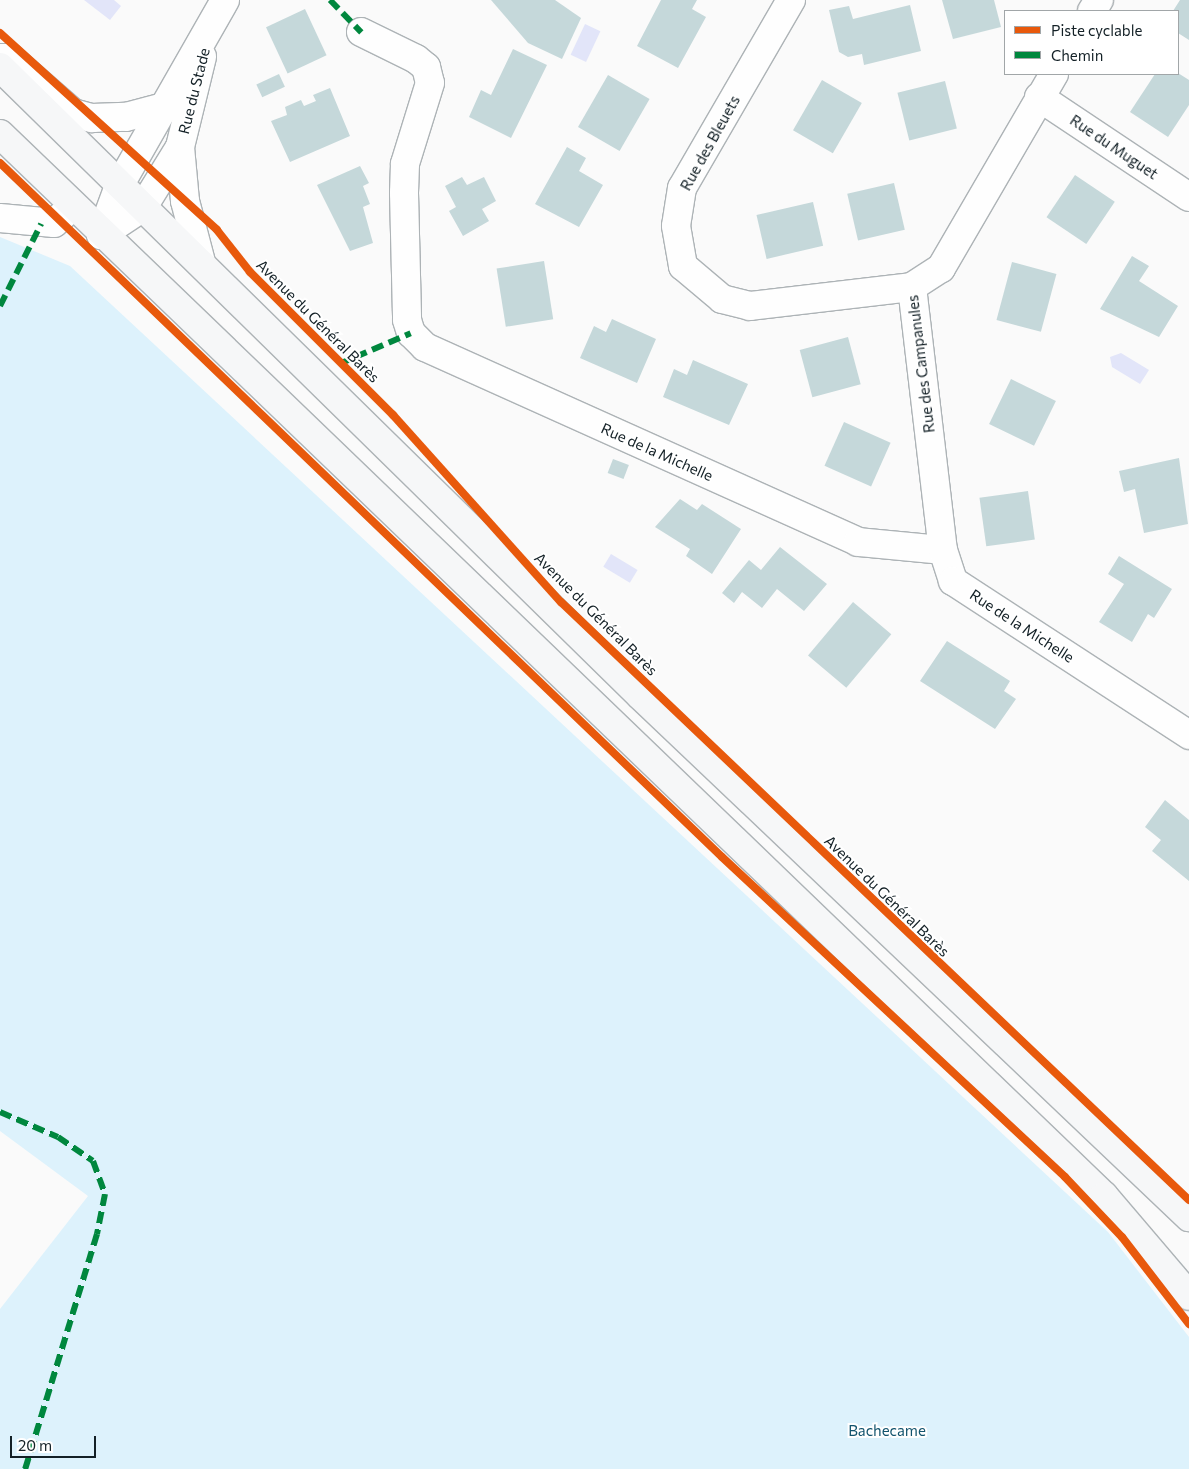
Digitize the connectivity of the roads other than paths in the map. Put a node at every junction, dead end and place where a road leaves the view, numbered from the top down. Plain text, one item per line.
1 (225, 0) edge
2 (791, 0) edge
3 (361, 32) dead end
4 (208, 36) junction
5 (0, 58) edge
6 (0, 67) edge
7 (1053, 75) edge
8 (1039, 97) junction
9 (160, 108) junction
10 (0, 134) edge
11 (180, 147) junction
12 (119, 186) junction
13 (1189, 197) edge
14 (72, 207) junction
15 (143, 207) junction
16 (0, 218) edge
17 (101, 235) junction
18 (201, 262) junction
19 (912, 287) junction
20 (943, 550) junction
21 (1189, 735) edge
22 (1189, 1217) edge
23 (1189, 1296) edge

1 - 4 street, Rue du Stade
2 - 19 street, Rue des Bleuets
3 - 20 street, Rue de la Michelle
4 - 9 street, Rue du Stade
4 - 11 street, Rue du Stade
5 - 9 street, Rue du Stade
6 - 12 main road, Avenue du Général Barès
7 - 8 street, Rue des Campanules
8 - 13 street, Rue du Muguet
8 - 19 street, Rue des Campanules
9 - 12 street, Rue du Stade
10 - 14 main road
11 - 15 street, Rue du Stade
11 - 18 street, Rue du Stade
12 - 15 main road, Avenue du Général Barès
12 - 17 street, Rue du Stade
14 - 16 street
14 - 17 main road
15 - 17 street, Rue du Stade
15 - 18 main road, Avenue du Général Barès
17 - 23 main road
18 - 22 main road, Avenue du Général Barès
19 - 20 street, Rue des Campanules
20 - 21 street, Rue de la Michelle

